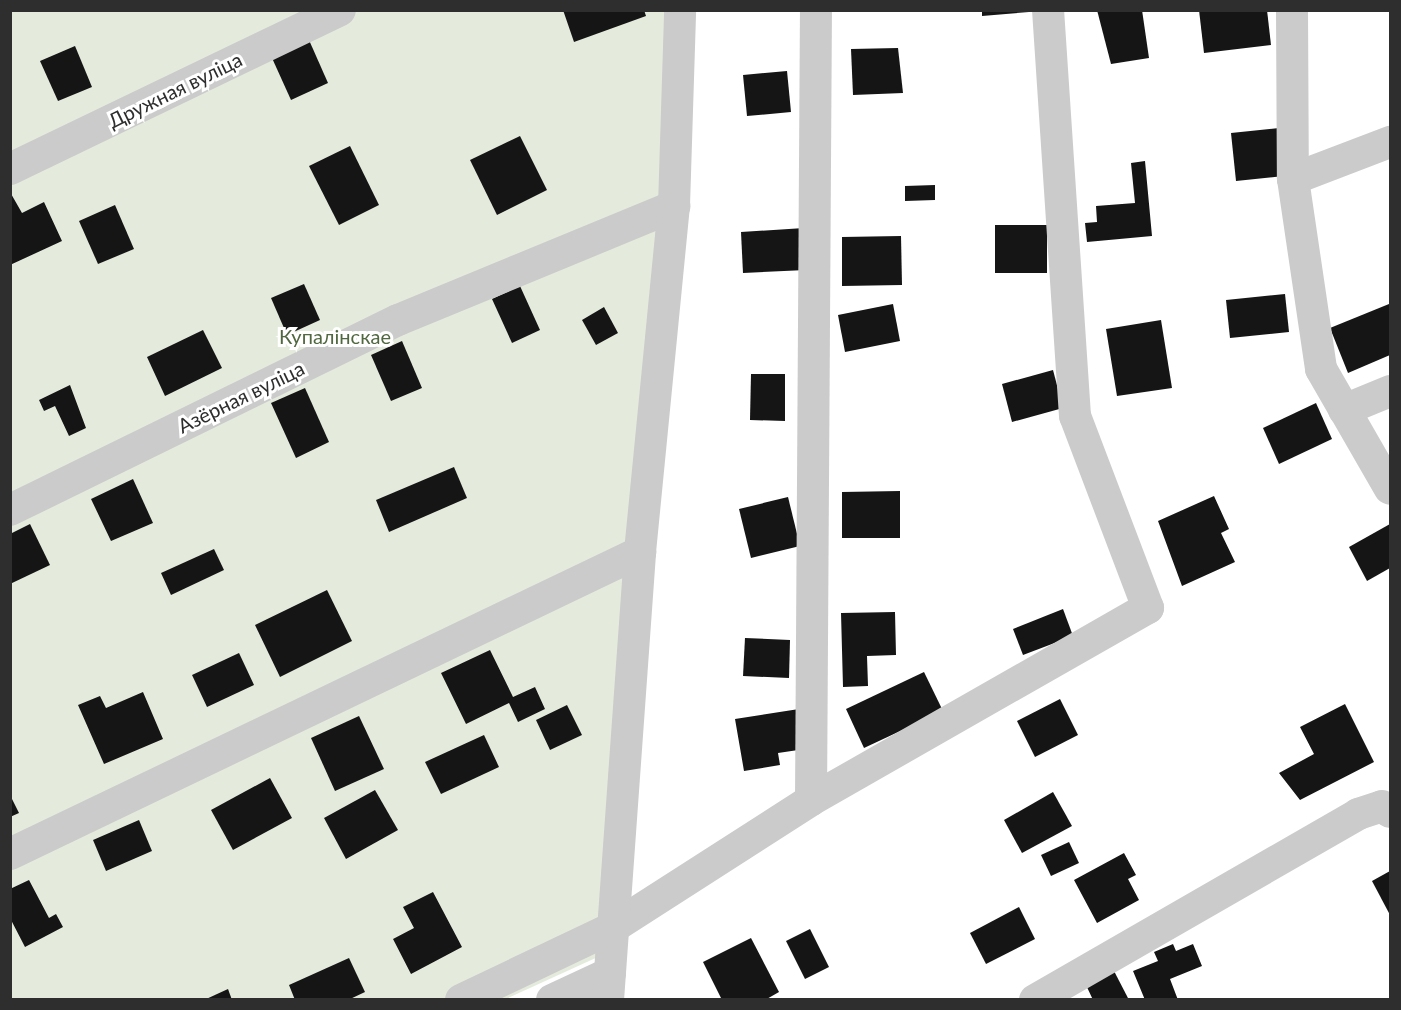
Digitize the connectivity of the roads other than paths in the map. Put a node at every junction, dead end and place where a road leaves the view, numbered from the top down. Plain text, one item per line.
1 (340, 10) edge
2 (680, 10) edge
3 (816, 10) edge
4 (1048, 10) edge
5 (1292, 10) edge
6 (1390, 141) edge
7 (10, 170) edge
8 (1293, 179) junction
9 (674, 206) junction
10 (1390, 392) edge
11 (1344, 410) junction
12 (1390, 489) edge
13 (10, 510) edge
14 (640, 552) junction
15 (810, 800) junction
16 (1390, 812) edge
17 (10, 854) edge
18 (612, 928) junction
19 (609, 986) edge
20 (462, 999) edge
21 (552, 999) edge
22 (1035, 999) edge

1 - 7 street, Дружная вуліца
2 - 9 street
3 - 15 street
4 - 15 street
5 - 8 street
6 - 8 street
8 - 11 street
9 - 13 street, Азёрная вуліца
9 - 14 street
10 - 11 street
11 - 12 street
14 - 17 street
14 - 18 street
15 - 18 street
16 - 22 street
18 - 19 street
18 - 20 street
19 - 21 street

